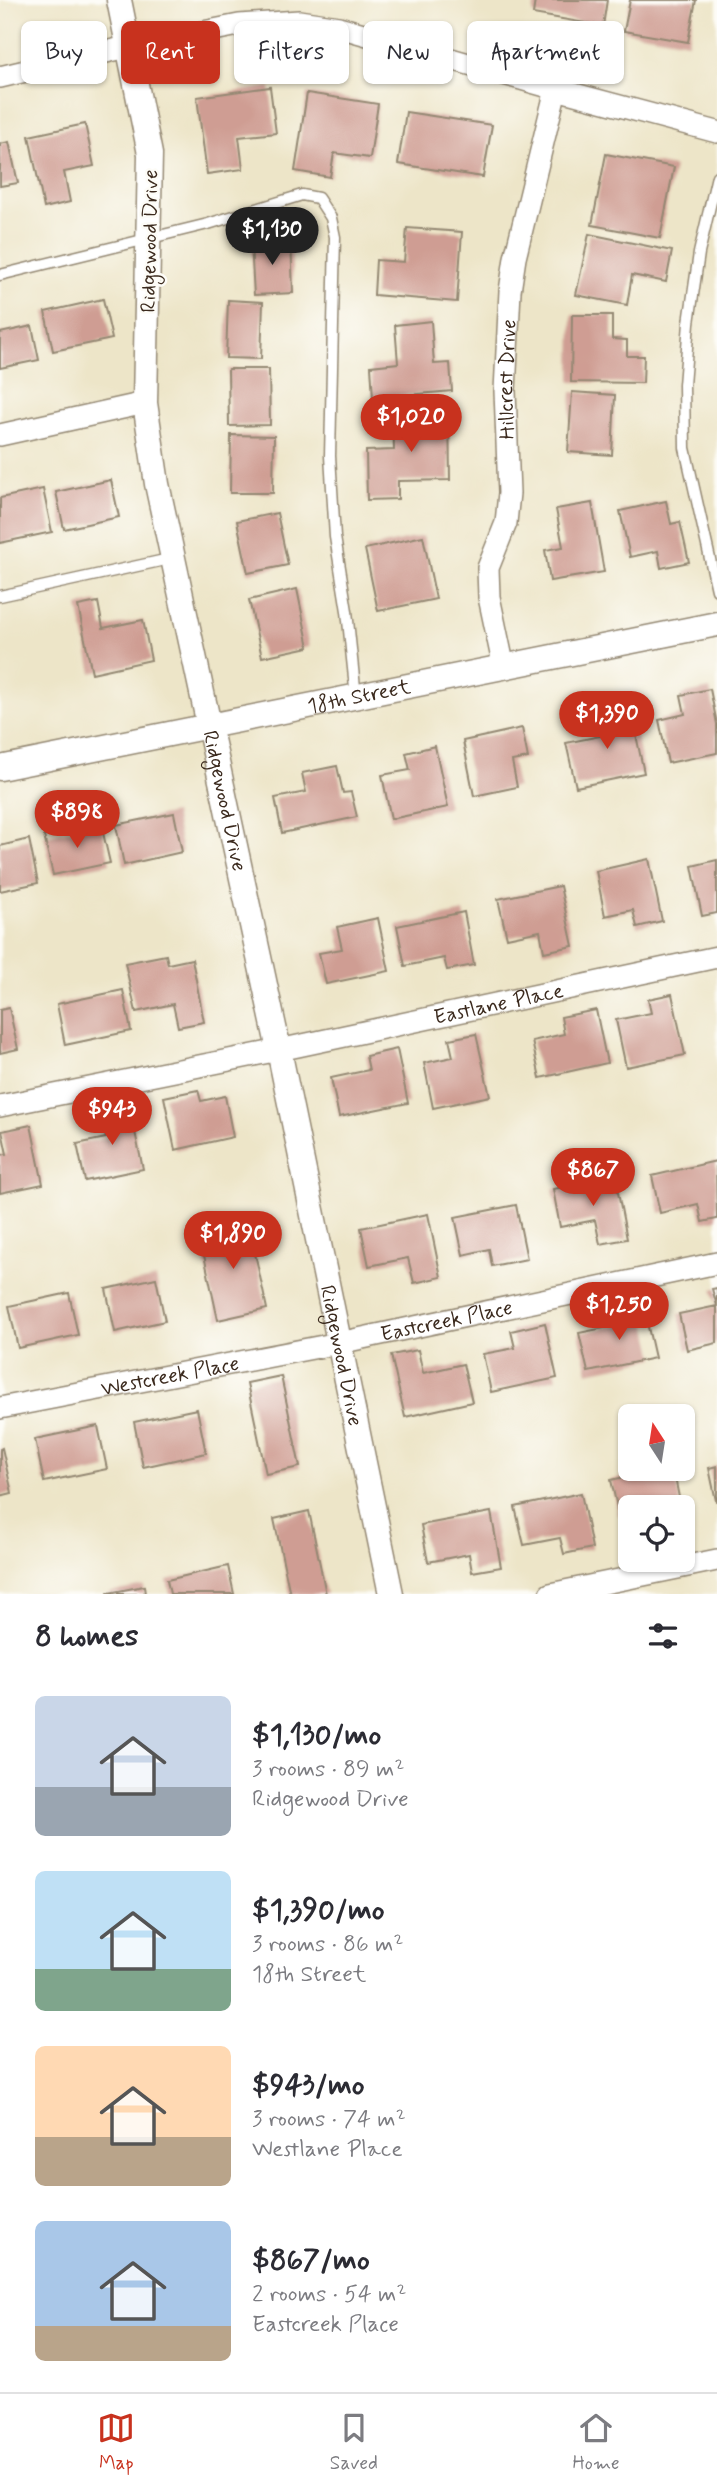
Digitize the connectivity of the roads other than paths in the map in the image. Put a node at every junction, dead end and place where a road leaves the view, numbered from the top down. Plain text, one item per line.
1 (119, 0) edge
2 (123, 21) edge
3 (220, 29) edge
4 (121, 48) edge
5 (0, 77) edge
6 (135, 84) edge
7 (556, 89) junction
8 (717, 132) edge
9 (717, 176) edge
10 (149, 239) junction
11 (0, 275) edge
12 (145, 403) junction
13 (0, 435) edge
14 (174, 558) junction
15 (717, 590) edge
16 (0, 596) edge
17 (717, 624) edge
18 (504, 668) junction
19 (356, 698) junction
20 (211, 726) junction
21 (0, 768) edge
22 (717, 957) edge
23 (279, 1050) junction
24 (0, 1106) edge
25 (717, 1263) edge
26 (339, 1343) junction
27 (0, 1408) edge
28 (717, 1560) edge
29 (391, 1594) edge
30 (550, 1594) edge

1 - 2 street, Ridgewood Drive
3 - 7 street
4 - 5 street
6 - 10 street, Ridgewood Drive
7 - 8 street
7 - 18 street, Hillcrest Drive
9 - 15 lane
10 - 11 lane
10 - 12 street, Ridgewood Drive
10 - 19 lane
12 - 13 street
12 - 14 street, Ridgewood Drive
14 - 16 lane
14 - 20 street, Ridgewood Drive
17 - 18 street, 18th Street
18 - 19 street, 18th Street
19 - 20 street, 18th Street
20 - 21 street, 18th Street
20 - 23 street, Ridgewood Drive
22 - 23 street, Eastlane Place
23 - 24 street, Eastlane Place
23 - 26 street, Ridgewood Drive
25 - 26 street, Eastcreek Place
26 - 27 street, Westcreek Place
26 - 29 street, Ridgewood Drive
28 - 30 street

